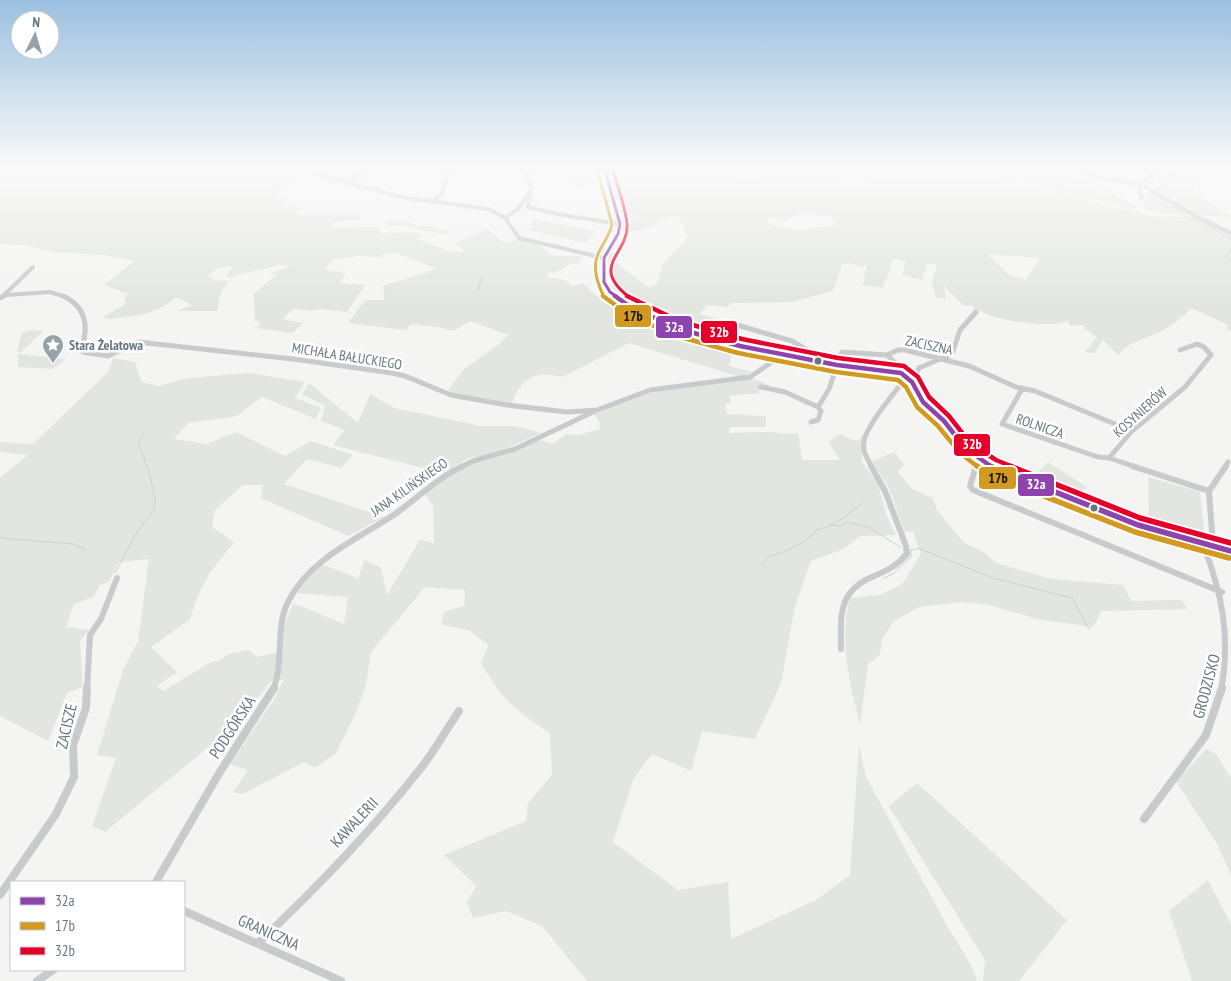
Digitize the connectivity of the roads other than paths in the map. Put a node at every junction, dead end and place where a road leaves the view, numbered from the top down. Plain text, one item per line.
1 (495, 213) edge
2 (513, 213) edge
3 (552, 213) edge
4 (617, 213) edge
5 (1190, 213) edge
6 (505, 218) junction
7 (620, 224) junction
8 (1231, 233) edge
9 (604, 258) junction
10 (33, 267) dead end
11 (7, 294) junction
12 (0, 298) edge
13 (976, 312) dead end
14 (736, 325) dead end
15 (1180, 350) dead end
16 (887, 355) junction
17 (940, 359) junction
18 (811, 361) junction
19 (824, 363) junction
20 (837, 365) junction
21 (901, 373) junction
22 (909, 380) junction
23 (761, 387) dead end
24 (1022, 389) junction
25 (818, 407) junction
26 (597, 410) junction
27 (811, 422) dead end
28 (1132, 431) junction
29 (1109, 458) junction
30 (978, 459) junction
31 (1228, 462) dead end
32 (1209, 492) junction
33 (1203, 544) junction
34 (1213, 546) junction
35 (1231, 551) edge
36 (117, 578) dead end
37 (303, 580) joint
38 (1222, 592) junction
39 (841, 649) dead end
40 (459, 712) dead end
41 (1144, 819) dead end
42 (157, 881) edge
43 (0, 895) edge
44 (185, 911) edge
45 (258, 943) junction
46 (52, 971) edge
47 (37, 981) edge
48 (341, 981) edge

1 - 6 street
2 - 6 street
3 - 7 street
4 - 7 street
5 - 8 street
6 - 9 street
7 - 9 street
9 - 18 street
10 - 11 street
11 - 12 street
11 - 26 street, MICHAŁA BAŁUCKIEGO
13 - 17 street
14 - 19 street
15 - 28 street, KOSYNIERÓW
16 - 17 street, ZACISZNA
16 - 20 street, ZACISZNA
16 - 21 street
17 - 22 street
17 - 24 street, ZACISZNA
18 - 19 street
18 - 26 street, MICHAŁA BAŁUCKIEGO
19 - 20 street
20 - 21 street
20 - 25 street
21 - 22 street
22 - 30 street
22 - 39 street
23 - 25 street
24 - 28 street, ROLNICZA
24 - 29 street, ROLNICZA
25 - 27 street
26 - 37 street, JANA KILIŃSKIEGO
28 - 29 street, KOSYNIERÓW
29 - 32 street, KOSYNIERÓW
30 - 33 street
30 - 38 street
31 - 32 street
32 - 34 street
33 - 34 street
33 - 38 street, GRODZISKO
34 - 35 street
36 - 43 street, ZACISZE
37 - 42 street, PODGÓRSKA
38 - 41 street, GRODZISKO
40 - 45 street, KAWALERII
44 - 45 street, GRANICZNA
45 - 48 street, GRANICZNA
46 - 47 street

